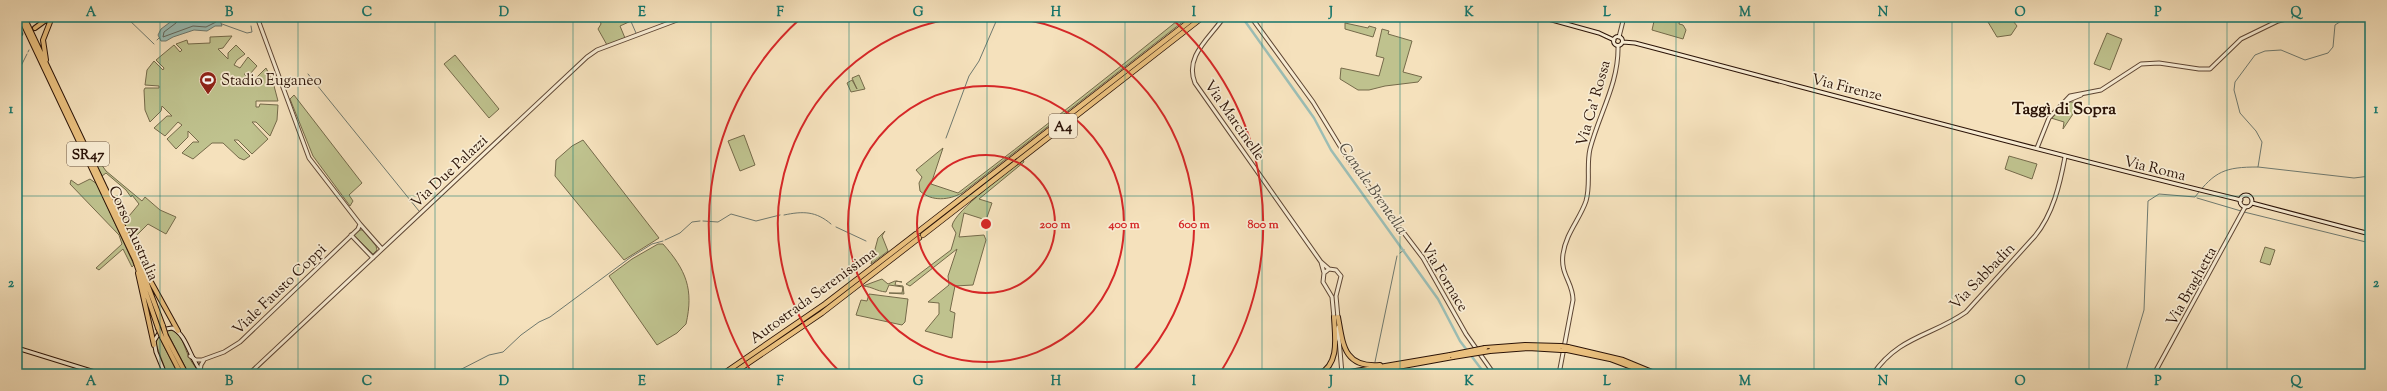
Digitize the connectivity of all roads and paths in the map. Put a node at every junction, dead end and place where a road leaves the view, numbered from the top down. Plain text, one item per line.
1 (19, 17) edge
2 (24, 17) edge
3 (51, 17) edge
4 (257, 17) edge
5 (684, 17) edge
6 (1194, 17) edge
7 (1204, 17) edge
8 (1224, 17) edge
9 (1251, 17) edge
10 (1541, 17) edge
11 (1624, 17) edge
12 (2295, 17) edge
13 (35, 28) tunnel mouth
14 (1619, 37) junction
15 (1614, 40) junction
16 (1623, 42) junction
17 (1618, 46) junction
18 (51, 75) junction
19 (2037, 148) junction
20 (2065, 157) junction
21 (2241, 200) junction
22 (2252, 203) junction
23 (2244, 210) junction
24 (360, 224) junction
25 (919, 234) junction
26 (2370, 234) edge
27 (351, 235) junction
28 (382, 249) junction
29 (131, 250) junction
30 (373, 258) junction
31 (139, 260) junction
32 (1320, 262) junction
33 (1329, 269) junction
34 (1324, 273) junction
35 (1336, 317) junction
36 (161, 327) junction
37 (178, 331) junction
38 (164, 336) junction
39 (154, 345) junction
40 (17, 348) edge
41 (1561, 348) junction
42 (1568, 349) junction
43 (190, 356) junction
44 (1452, 356) junction
45 (206, 359) junction
46 (1410, 363) junction
47 (200, 371) junction
48 (101, 374) edge
49 (165, 374) edge
50 (180, 374) edge
51 (186, 374) edge
52 (203, 374) edge
53 (249, 374) edge
54 (723, 374) edge
55 (732, 374) edge
56 (1319, 374) edge
57 (1342, 374) edge
58 (1359, 374) edge
59 (1372, 374) edge
60 (1494, 374) edge
61 (1559, 374) edge
62 (1650, 374) edge
63 (1657, 374) edge
64 (1873, 374) edge
65 (2154, 374) edge

1 - 29 highway, Corso Australia / SR47
2 - 18 highway, Corso Australia / SR47
3 - 13 highway
3 - 18 highway
4 - 24 street
5 - 28 street, Via Due Palazzi
6 - 25 highway, Autostrada Serenissima / A4
7 - 25 highway, Autostrada Serenissima / A4
8 - 32 street, Via Marcinelle
9 - 60 street, Via Fornace
10 - 15 street
11 - 14 street
12 - 19 street
14 - 15 street
14 - 16 street
15 - 17 street
16 - 17 street
16 - 19 street, Via Firenze
17 - 61 street, Via Ca' Rossa
18 - 31 highway, Corso Australia / SR47
19 - 20 street, Via Firenze
20 - 21 street, Via Roma
20 - 64 street, Via Sabbadin
21 - 22 street, Via Roma
21 - 23 street
22 - 23 street
22 - 26 street, Via Roma
23 - 65 street, Via Braghetta
24 - 27 street, Viale Fausto Coppi
24 - 28 street
25 - 54 highway, Autostrada Serenissima / A4
25 - 55 highway, Autostrada Serenissima / A4
27 - 30 street
27 - 45 street, Viale Fausto Coppi
28 - 30 street, Via Due Palazzi
29 - 36 highway, Corso Australia / SR47
29 - 39 highway, SR47
30 - 53 street, Via Due Palazzi
31 - 36 highway, Corso Australia / SR47
31 - 37 highway, SR47
32 - 33 street
32 - 34 street
33 - 34 street
33 - 35 street
34 - 35 street
35 - 46 highway
35 - 56 highway
35 - 57 street
36 - 38 highway, Corso Australia / SR47, bridge
37 - 39 street
37 - 43 street, SR47
38 - 50 highway, Corso Australia / SR47
38 - 51 highway, Corso Australia / SR47
39 - 49 street, SR47
40 - 48 street
41 - 42 highway, bridge
41 - 44 highway, bridge
41 - 44 highway, bridge
42 - 62 highway
42 - 63 highway
43 - 45 street
43 - 47 street, SR47
44 - 46 highway
45 - 47 street
46 - 57 highway
46 - 58 highway
46 - 59 highway
47 - 52 street, SR47

